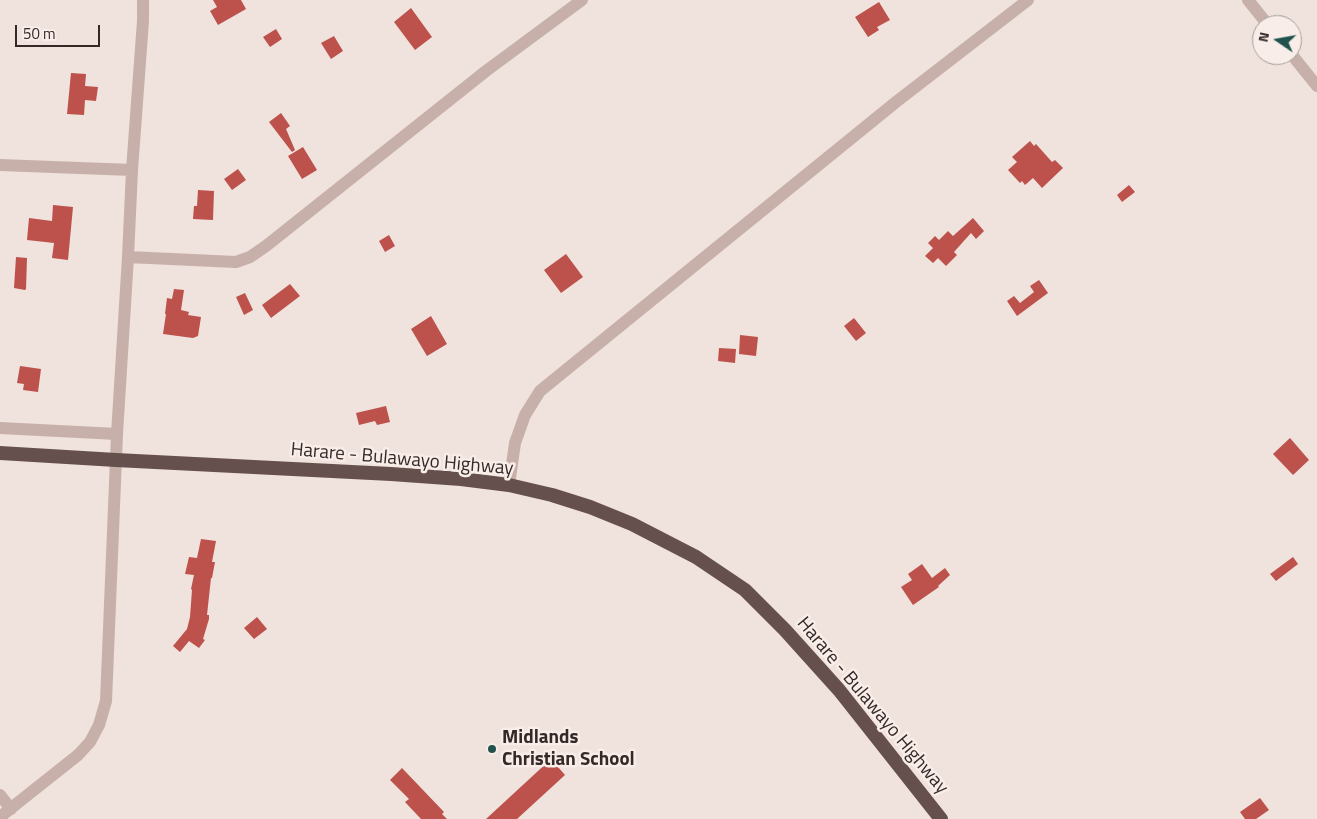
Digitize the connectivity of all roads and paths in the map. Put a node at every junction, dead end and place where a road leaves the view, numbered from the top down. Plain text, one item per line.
1 (143, 0) edge
2 (582, 0) edge
3 (1028, 0) edge
4 (1248, 0) edge
5 (1260, 15) edge
6 (1300, 65) edge
7 (1317, 86) edge
8 (0, 165) edge
9 (132, 170) junction
10 (128, 257) junction
11 (0, 428) edge
12 (117, 434) junction
13 (0, 453) edge
14 (116, 460) junction
15 (509, 485) junction
16 (0, 795) edge
17 (11, 809) junction
18 (0, 817) edge
19 (941, 819) edge

1 - 9 street
2 - 10 street
3 - 15 street
4 - 5 street
6 - 7 street
8 - 9 street
9 - 10 street
10 - 12 street
11 - 12 street
12 - 14 street
13 - 14 highway, Harare - Bulawayo Highway
14 - 15 highway, Harare - Bulawayo Highway
14 - 17 street
15 - 19 highway, Harare - Bulawayo Highway
16 - 17 street
17 - 18 street

